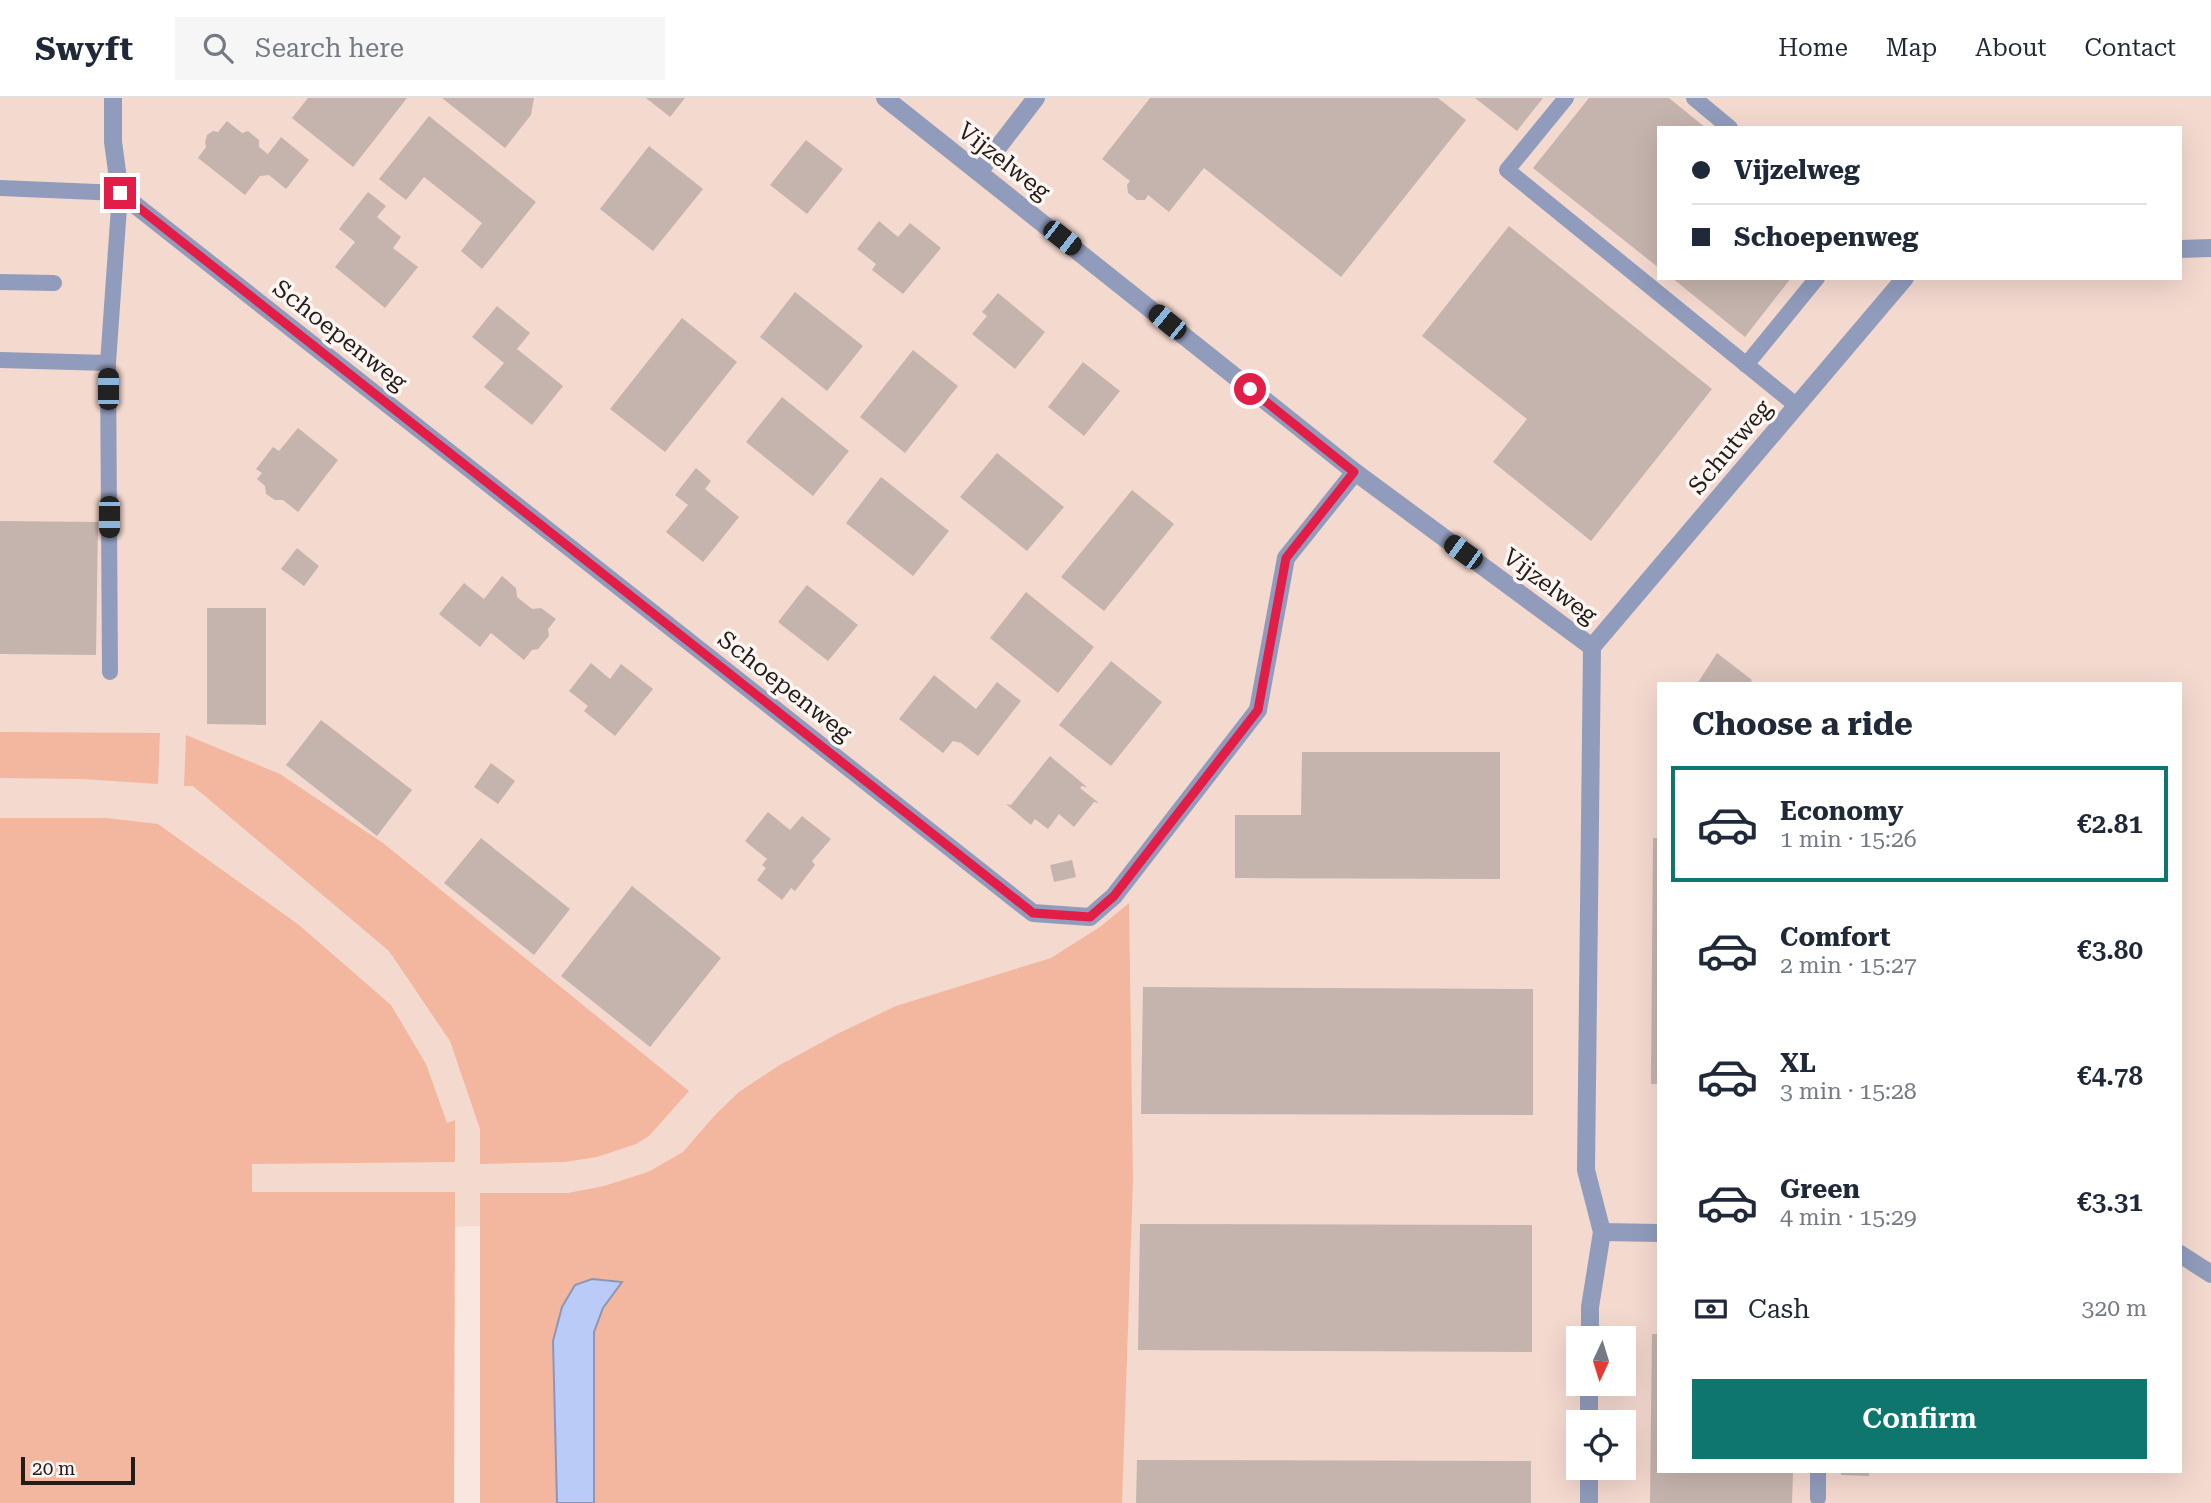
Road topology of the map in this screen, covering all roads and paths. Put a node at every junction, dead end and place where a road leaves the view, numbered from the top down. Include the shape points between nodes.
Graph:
1 (113, 98) edge
2 (885, 98) edge
3 (1036, 98) edge
4 (1566, 98) edge
5 (1694, 98) edge
6 (1728, 126) edge
7 (979, 172) junction
8 (0, 188) edge
9 (120, 193) junction
10 (2211, 248) edge
11 (2182, 249) edge
12 (1814, 280) edge
13 (1903, 280) edge
14 (0, 282) edge
15 (54, 283) dead end
16 (0, 360) edge
17 (108, 363) junction
18 (1746, 365) junction
19 (1797, 406) junction
20 (1354, 472) junction
21 (1592, 647) junction
22 (110, 672) dead end
23 (1602, 1232) junction
24 (1657, 1233) edge
25 (2182, 1255) edge
26 (2211, 1275) edge
27 (1590, 1326) edge
28 (1818, 1473) edge
29 (1589, 1480) edge
30 (1818, 1498) dead end
31 (1589, 1503) edge

1 - 9 street
2 - 7 street, Vijzelweg
3 - 7 street
4 - 18 lane via 1507,170
5 - 6 lane
7 - 20 street, Vijzelweg
8 - 9 lane
9 - 17 lane
9 - 20 street, Schoepenweg via 1033,913 1090,917 1114,896 1258,710 1286,558
10 - 11 street
12 - 18 lane
13 - 19 street, Schutweg
14 - 15 lane
16 - 17 lane
17 - 22 lane
18 - 19 lane
19 - 21 street, Schutweg
20 - 21 street, Vijzelweg
21 - 23 street, Vijzelweg via 1586,1170
23 - 24 street
23 - 27 street, Vijzelweg
25 - 26 street
28 - 30 lane
29 - 31 street

